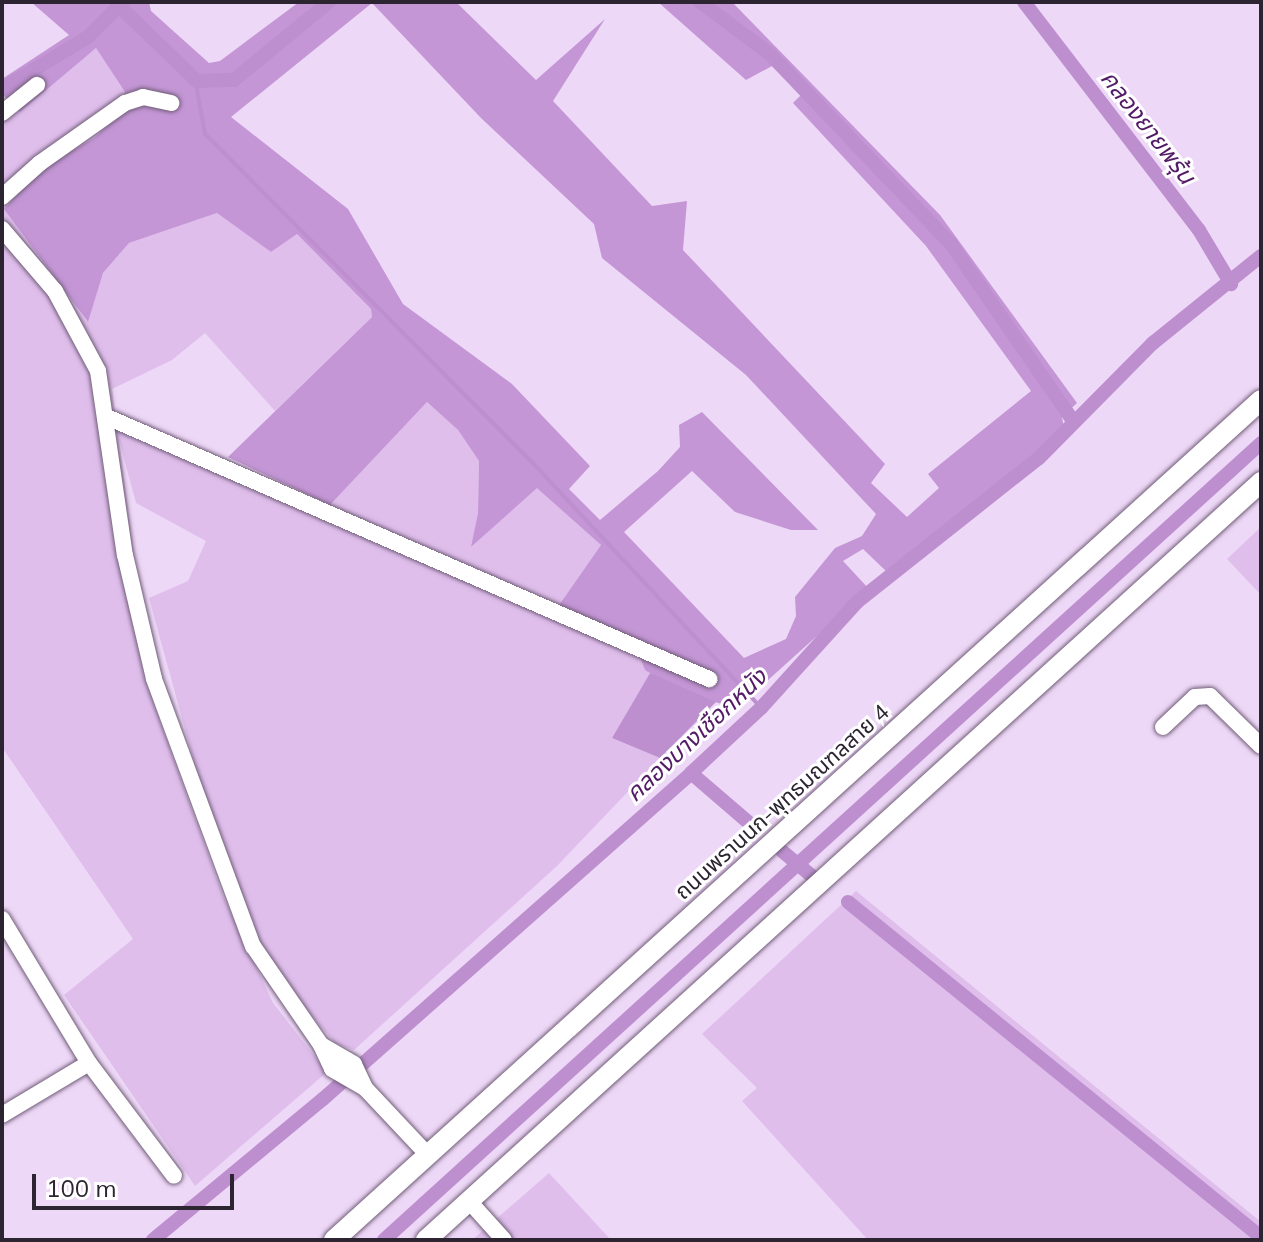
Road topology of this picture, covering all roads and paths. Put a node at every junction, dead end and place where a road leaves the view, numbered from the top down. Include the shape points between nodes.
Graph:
1 (37, 85) dead end
2 (171, 103) dead end
3 (2, 113) edge
4 (2, 197) edge
5 (2, 229) edge
6 (1261, 400) edge
7 (107, 417) junction
8 (1261, 482) edge
9 (709, 679) dead end
10 (1163, 727) dead end
11 (1261, 746) edge
12 (2, 919) edge
13 (89, 1063) junction
14 (2, 1115) edge
15 (428, 1155) junction
16 (174, 1176) dead end
17 (469, 1201) junction
18 (334, 1240) edge
19 (426, 1240) edge
20 (504, 1240) edge

1 - 3 street
2 - 4 street via 143,97 125,103
5 - 7 street via 54,289 87,343
6 - 15 main road, ถนนพรานนก-พุทธมณฑลสาย 4
7 - 9 street
7 - 15 street via 125,555 158,692 253,946 326,1051 354,1064 361,1084
8 - 17 main road
10 - 11 street via 1195,697 1210,696
12 - 13 street
13 - 14 street
13 - 16 street
15 - 18 main road, ถนนพรานนก-พุทธมณฑลสาย 4
17 - 19 main road
17 - 20 street

